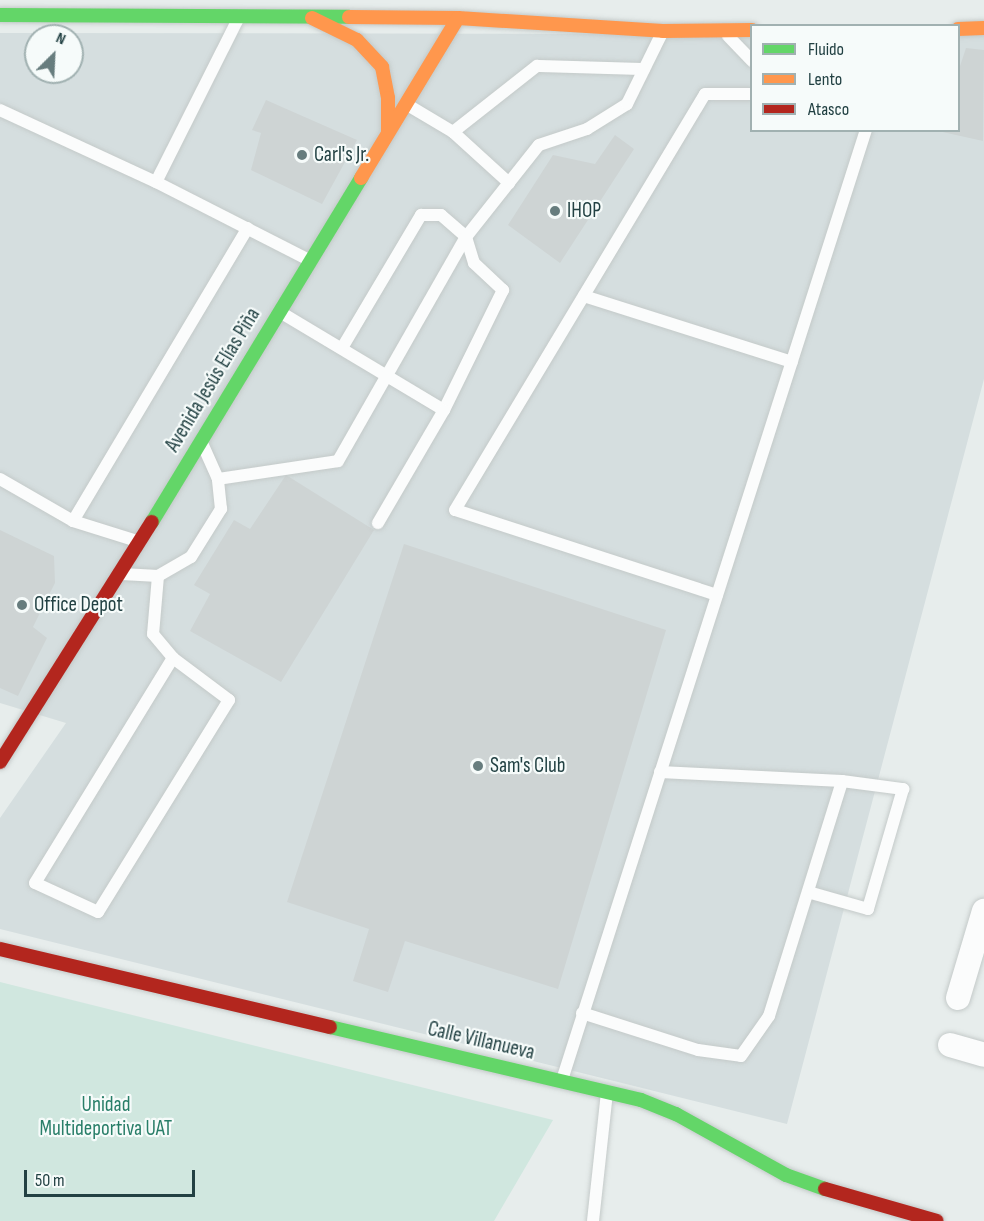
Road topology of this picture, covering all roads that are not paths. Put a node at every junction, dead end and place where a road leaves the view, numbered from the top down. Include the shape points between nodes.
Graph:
1 (461, 9) edge
2 (0, 15) edge
3 (238, 18) junction
4 (312, 18) junction
5 (984, 28) edge
6 (960, 29) edge
7 (723, 30) junction
8 (750, 30) edge
9 (663, 31) junction
10 (750, 60) edge
11 (644, 69) junction
12 (750, 94) edge
13 (405, 103) junction
14 (0, 110) edge
15 (388, 132) junction
16 (453, 132) junction
17 (865, 132) edge
18 (156, 182) junction
19 (509, 183) junction
20 (248, 228) junction
21 (466, 237) junction
22 (310, 260) junction
23 (584, 296) junction
24 (279, 311) junction
25 (342, 348) junction
26 (792, 362) junction
27 (387, 375) junction
28 (444, 410) junction
29 (201, 438) junction
30 (218, 478) junction
31 (0, 479) edge
32 (73, 521) junction
33 (378, 523) dead end
34 (139, 542) junction
35 (120, 574) junction
36 (158, 576) junction
37 (717, 595) junction
38 (173, 658) junction
39 (8, 734) edge
40 (0, 762) edge
41 (660, 772) junction
42 (842, 781) junction
43 (808, 892) junction
44 (984, 911) edge
45 (0, 949) edge
46 (958, 998) dead end
47 (582, 1013) junction
48 (950, 1045) dead end
49 (984, 1055) edge
50 (562, 1080) junction
51 (607, 1092) junction
52 (593, 1221) edge
53 (937, 1221) edge

1 - 4 street
1 - 9 street
1 - 13 street, Avenida Jesús Elías Piña
2 - 3 street
3 - 4 street
3 - 18 lane
4 - 15 street via 357,40 382,67 388,98
5 - 6 street
7 - 8 street
7 - 9 street
7 - 10 lane
9 - 11 lane
11 - 16 lane via 537,66
11 - 19 lane via 627,104 587,129 539,145
12 - 23 lane via 705,94
13 - 15 street, Avenida Jesús Elías Piña
13 - 16 lane
14 - 18 lane
15 - 22 street, Avenida Jesús Elías Piña
16 - 19 lane
17 - 26 lane
18 - 20 lane
19 - 21 lane
20 - 22 lane
20 - 32 lane
21 - 25 lane via 441,215 421,214
21 - 27 lane
21 - 28 lane via 474,262 503,290
22 - 24 street, Avenida Jesús Elías Piña
23 - 26 lane
23 - 37 lane via 455,510
24 - 25 lane
24 - 29 street, Avenida Jesús Elías Piña
25 - 27 lane
26 - 37 lane
27 - 28 lane
27 - 30 lane via 338,461
28 - 33 lane
29 - 30 lane
29 - 34 street, Avenida Jesús Elías Piña
30 - 36 lane via 221,509 191,557
31 - 32 lane
32 - 34 lane
34 - 35 street, Avenida Jesús Elías Piña
35 - 36 lane
35 - 39 street, Avenida Jesús Elías Piña
36 - 38 lane via 153,634
37 - 41 lane
38 - 38 lane via 35,883 98,912 229,700
39 - 40 street, Avenida Jesús Elías Piña
41 - 42 lane
41 - 47 lane
42 - 43 lane
42 - 43 lane via 902,787 905,791 868,909
43 - 47 lane via 769,1016 741,1056 698,1050
44 - 46 street
45 - 50 street, Calle Villanueva
47 - 50 lane
48 - 49 street
50 - 51 street, Calle Villanueva
51 - 52 lane
51 - 53 street, Calle Villanueva via 676,1114 786,1174 840,1195

